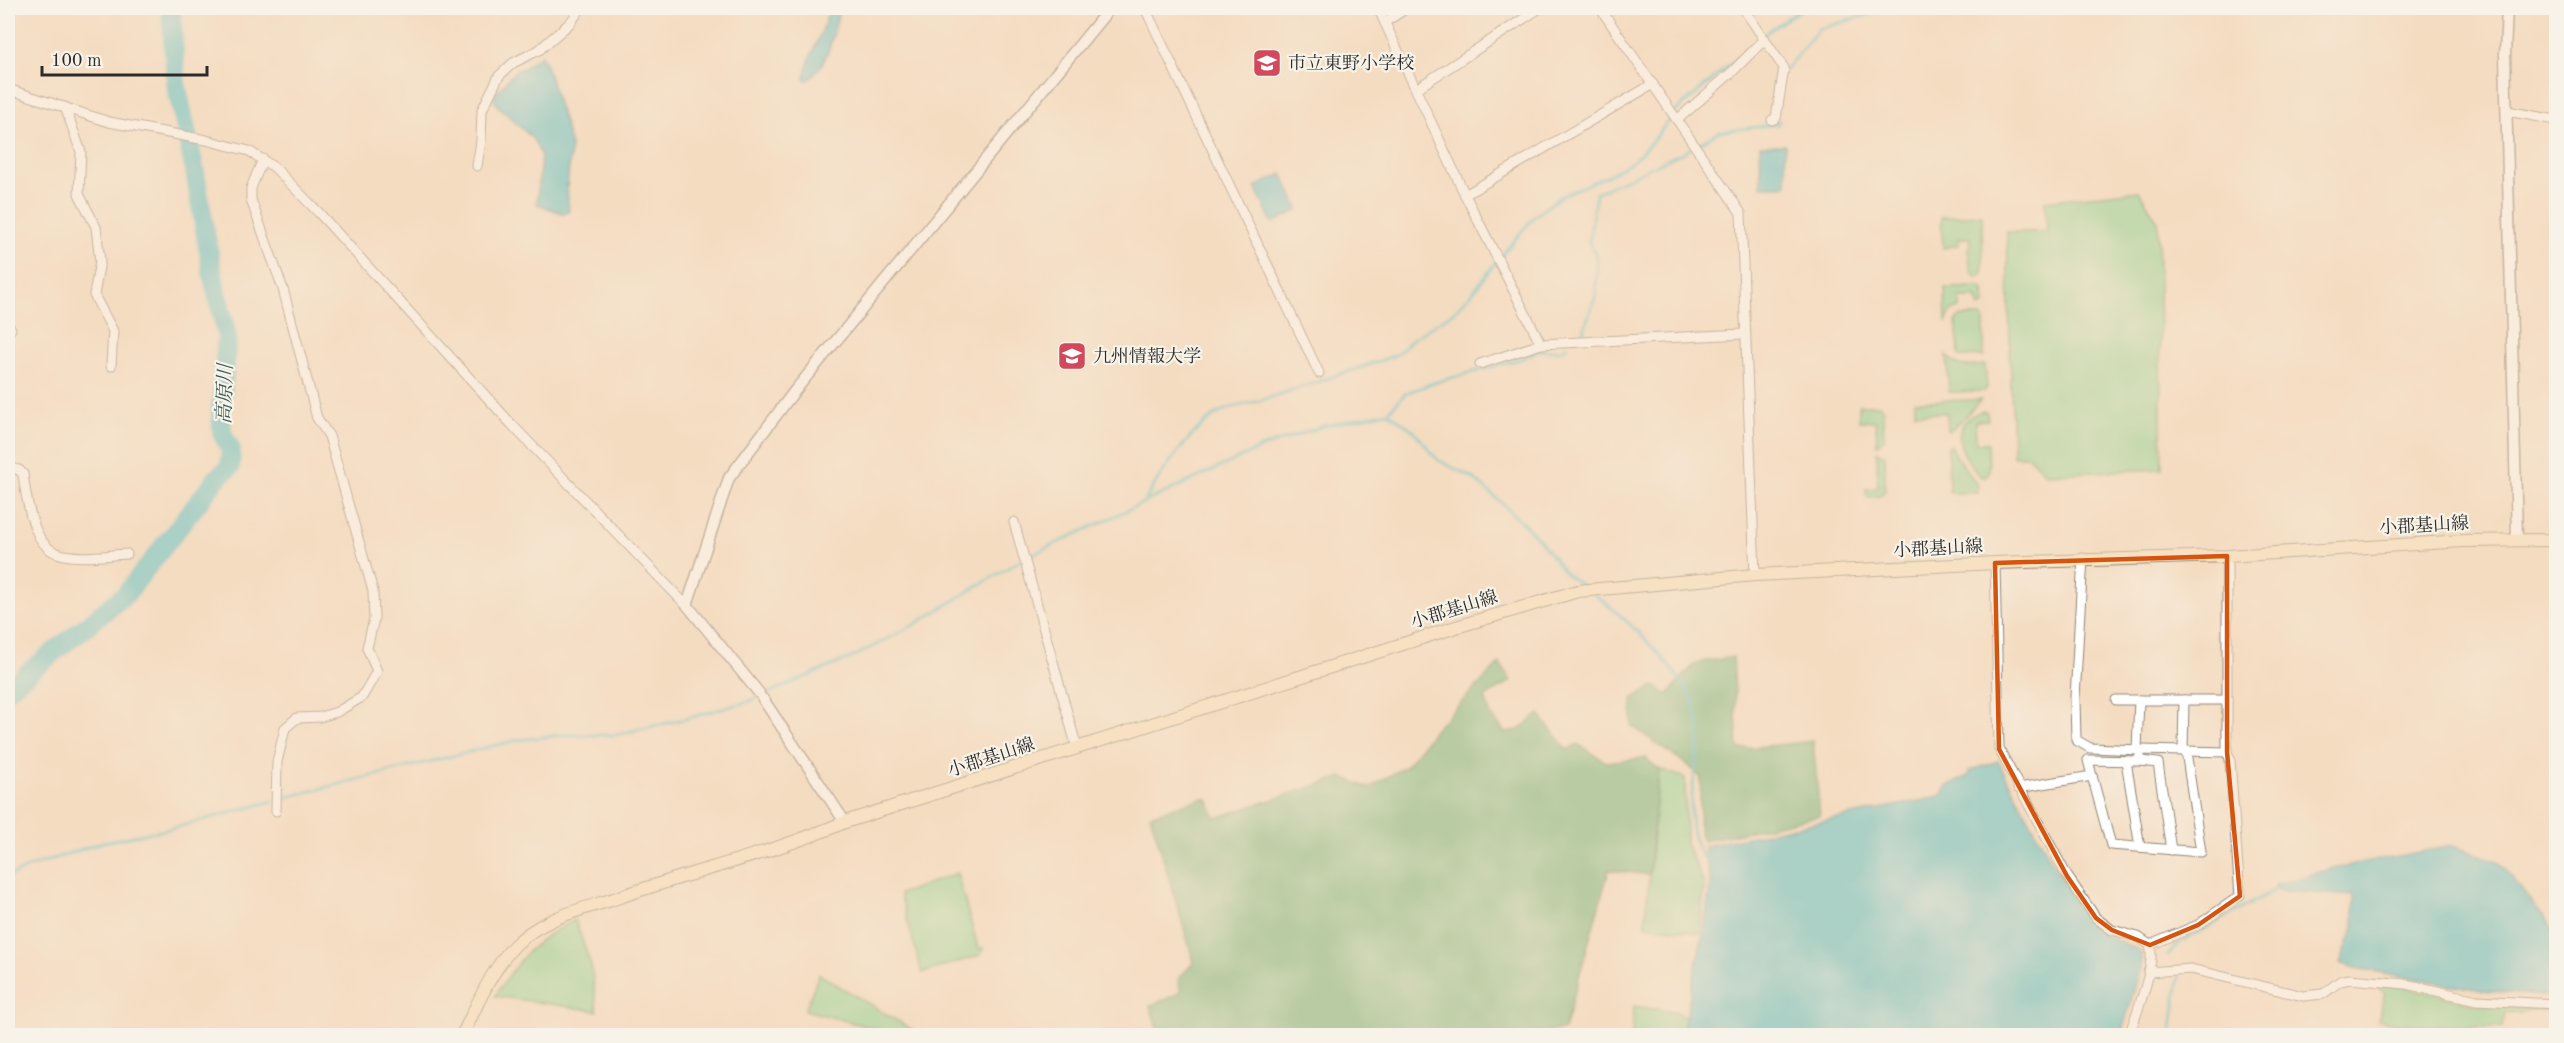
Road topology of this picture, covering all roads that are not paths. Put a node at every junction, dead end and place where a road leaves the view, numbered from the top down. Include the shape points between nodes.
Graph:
1 (581, 8) edge
2 (1110, 8) edge
3 (1145, 8) edge
4 (1378, 8) edge
5 (1407, 8) edge
6 (1540, 8) edge
7 (1600, 8) edge
8 (1743, 8) edge
9 (2507, 8) edge
10 (1385, 22) junction
11 (1765, 39) junction
12 (1653, 84) junction
13 (8, 89) edge
14 (1416, 89) junction
15 (65, 108) junction
16 (2507, 111) junction
17 (1677, 120) junction
18 (1772, 120) dead end
19 (2556, 120) edge
20 (263, 159) junction
21 (477, 166) dead end
22 (1465, 195) junction
23 (1744, 334) junction
24 (1541, 344) junction
25 (1480, 364) dead end
26 (111, 366) dead end
27 (1320, 373) dead end
28 (8, 467) edge
29 (1014, 522) dead end
30 (2517, 539) junction
31 (2556, 540) edge
32 (127, 554) dead end
33 (2227, 555) junction
34 (2083, 558) junction
35 (1995, 562) junction
36 (1755, 575) junction
37 (704, 624) junction
38 (2116, 700) dead end
39 (2139, 700) junction
40 (2184, 700) junction
41 (2227, 700) junction
42 (1077, 748) junction
43 (2139, 750) junction
44 (2185, 751) junction
45 (2227, 752) junction
46 (2126, 761) junction
47 (2140, 761) junction
48 (2092, 776) junction
49 (2018, 788) junction
50 (276, 811) dead end
51 (844, 822) junction
52 (2140, 847) junction
53 (2171, 850) junction
54 (2150, 945) junction
55 (2148, 972) junction
56 (2556, 1004) edge
57 (462, 1035) edge
58 (2129, 1035) edge

1 - 21 street via 539,50 513,63 500,76 482,110
2 - 37 street via 794,393 729,478 687,605
3 - 27 street
4 - 10 street
5 - 10 street
6 - 14 street
7 - 12 street
8 - 11 street
9 - 16 street
10 - 14 street
11 - 17 street
11 - 18 street via 1784,68 1776,118
12 - 17 street
12 - 22 street
13 - 15 street
14 - 22 street
15 - 20 street via 109,122 249,151
15 - 26 street via 81,152 79,194 96,227 100,261 94,295 113,331
16 - 19 street
16 - 30 street
17 - 23 street via 1741,213
20 - 37 street via 319,213 516,428
20 - 50 street via 251,188 251,200 273,258 317,418 329,436 367,570 375,608 367,648 377,671 362,697 337,712 297,718 285,728 277,762
22 - 24 street
23 - 24 street
23 - 36 street
24 - 25 street
28 - 32 street via 23,474 38,534 55,553
29 - 42 street
30 - 31 main road, 小郡基山線
30 - 33 main road, 小郡基山線
33 - 34 main road, 小郡基山線
33 - 41 street
34 - 35 main road, 小郡基山線
34 - 43 street via 2076,740 2090,748
35 - 36 main road, 小郡基山線
35 - 49 street via 1999,749
36 - 42 main road, 小郡基山線 via 1579,591
37 - 51 street via 761,696
38 - 39 street
39 - 40 street
39 - 43 street
40 - 41 street
40 - 44 street
41 - 45 street
42 - 51 main road, 小郡基山線
43 - 44 street
43 - 47 street
44 - 45 street
44 - 53 street via 2201,852
45 - 54 street via 2240,896 2198,925
46 - 47 street
46 - 48 street via 2088,760
46 - 52 street
47 - 53 street via 2158,762
48 - 49 street
48 - 52 street via 2111,845
49 - 54 street via 2067,876 2096,918 2112,930 2138,937
51 - 57 main road, 小郡基山線 via 540,926 502,960
52 - 53 street
54 - 55 street
55 - 56 street via 2191,969 2303,996 2323,994 2340,981 2350,979 2406,984 2477,1000
55 - 58 street

